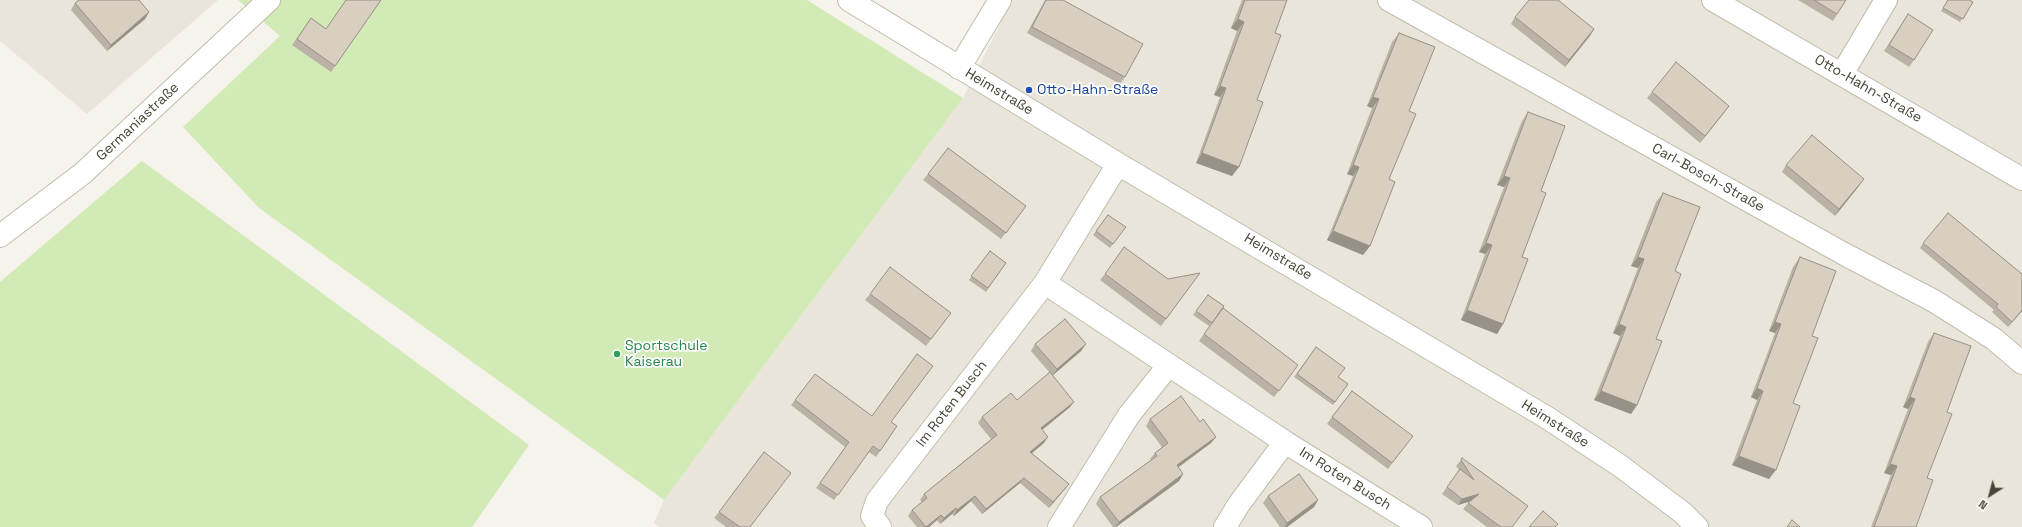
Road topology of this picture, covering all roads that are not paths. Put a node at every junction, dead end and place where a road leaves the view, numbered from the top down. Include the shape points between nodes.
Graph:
1 (269, 0) edge
2 (849, 0) edge
3 (1000, 0) edge
4 (1389, 0) edge
5 (1713, 0) edge
6 (1886, 0) edge
7 (959, 68) junction
8 (1842, 74) junction
9 (1118, 164) junction
10 (2022, 179) edge
11 (0, 236) edge
12 (1045, 283) junction
13 (2022, 363) edge
14 (1168, 366) junction
15 (1285, 442) junction
16 (1407, 523) edge
17 (880, 527) edge
18 (1059, 527) edge
19 (1225, 527) edge
20 (1697, 527) edge

1 - 11 street, Germaniastraße via 82,174
2 - 7 street, Heimstraße
3 - 7 street
4 - 13 street, Carl-Bosch-Straße via 1846,255 1934,301 1994,339
5 - 8 street, Otto-Hahn-Straße
6 - 8 street
7 - 9 street, Heimstraße
8 - 10 street, Otto-Hahn-Straße
9 - 12 street, Im Roten Busch
9 - 20 street, Heimstraße via 1546,417 1619,465 1683,513
12 - 14 street, Im Roten Busch
12 - 17 street, Im Roten Busch via 877,500 872,516
14 - 15 street, Im Roten Busch
14 - 18 street via 1129,415
15 - 16 street, Im Roten Busch
15 - 19 street, Im Roten Busch

